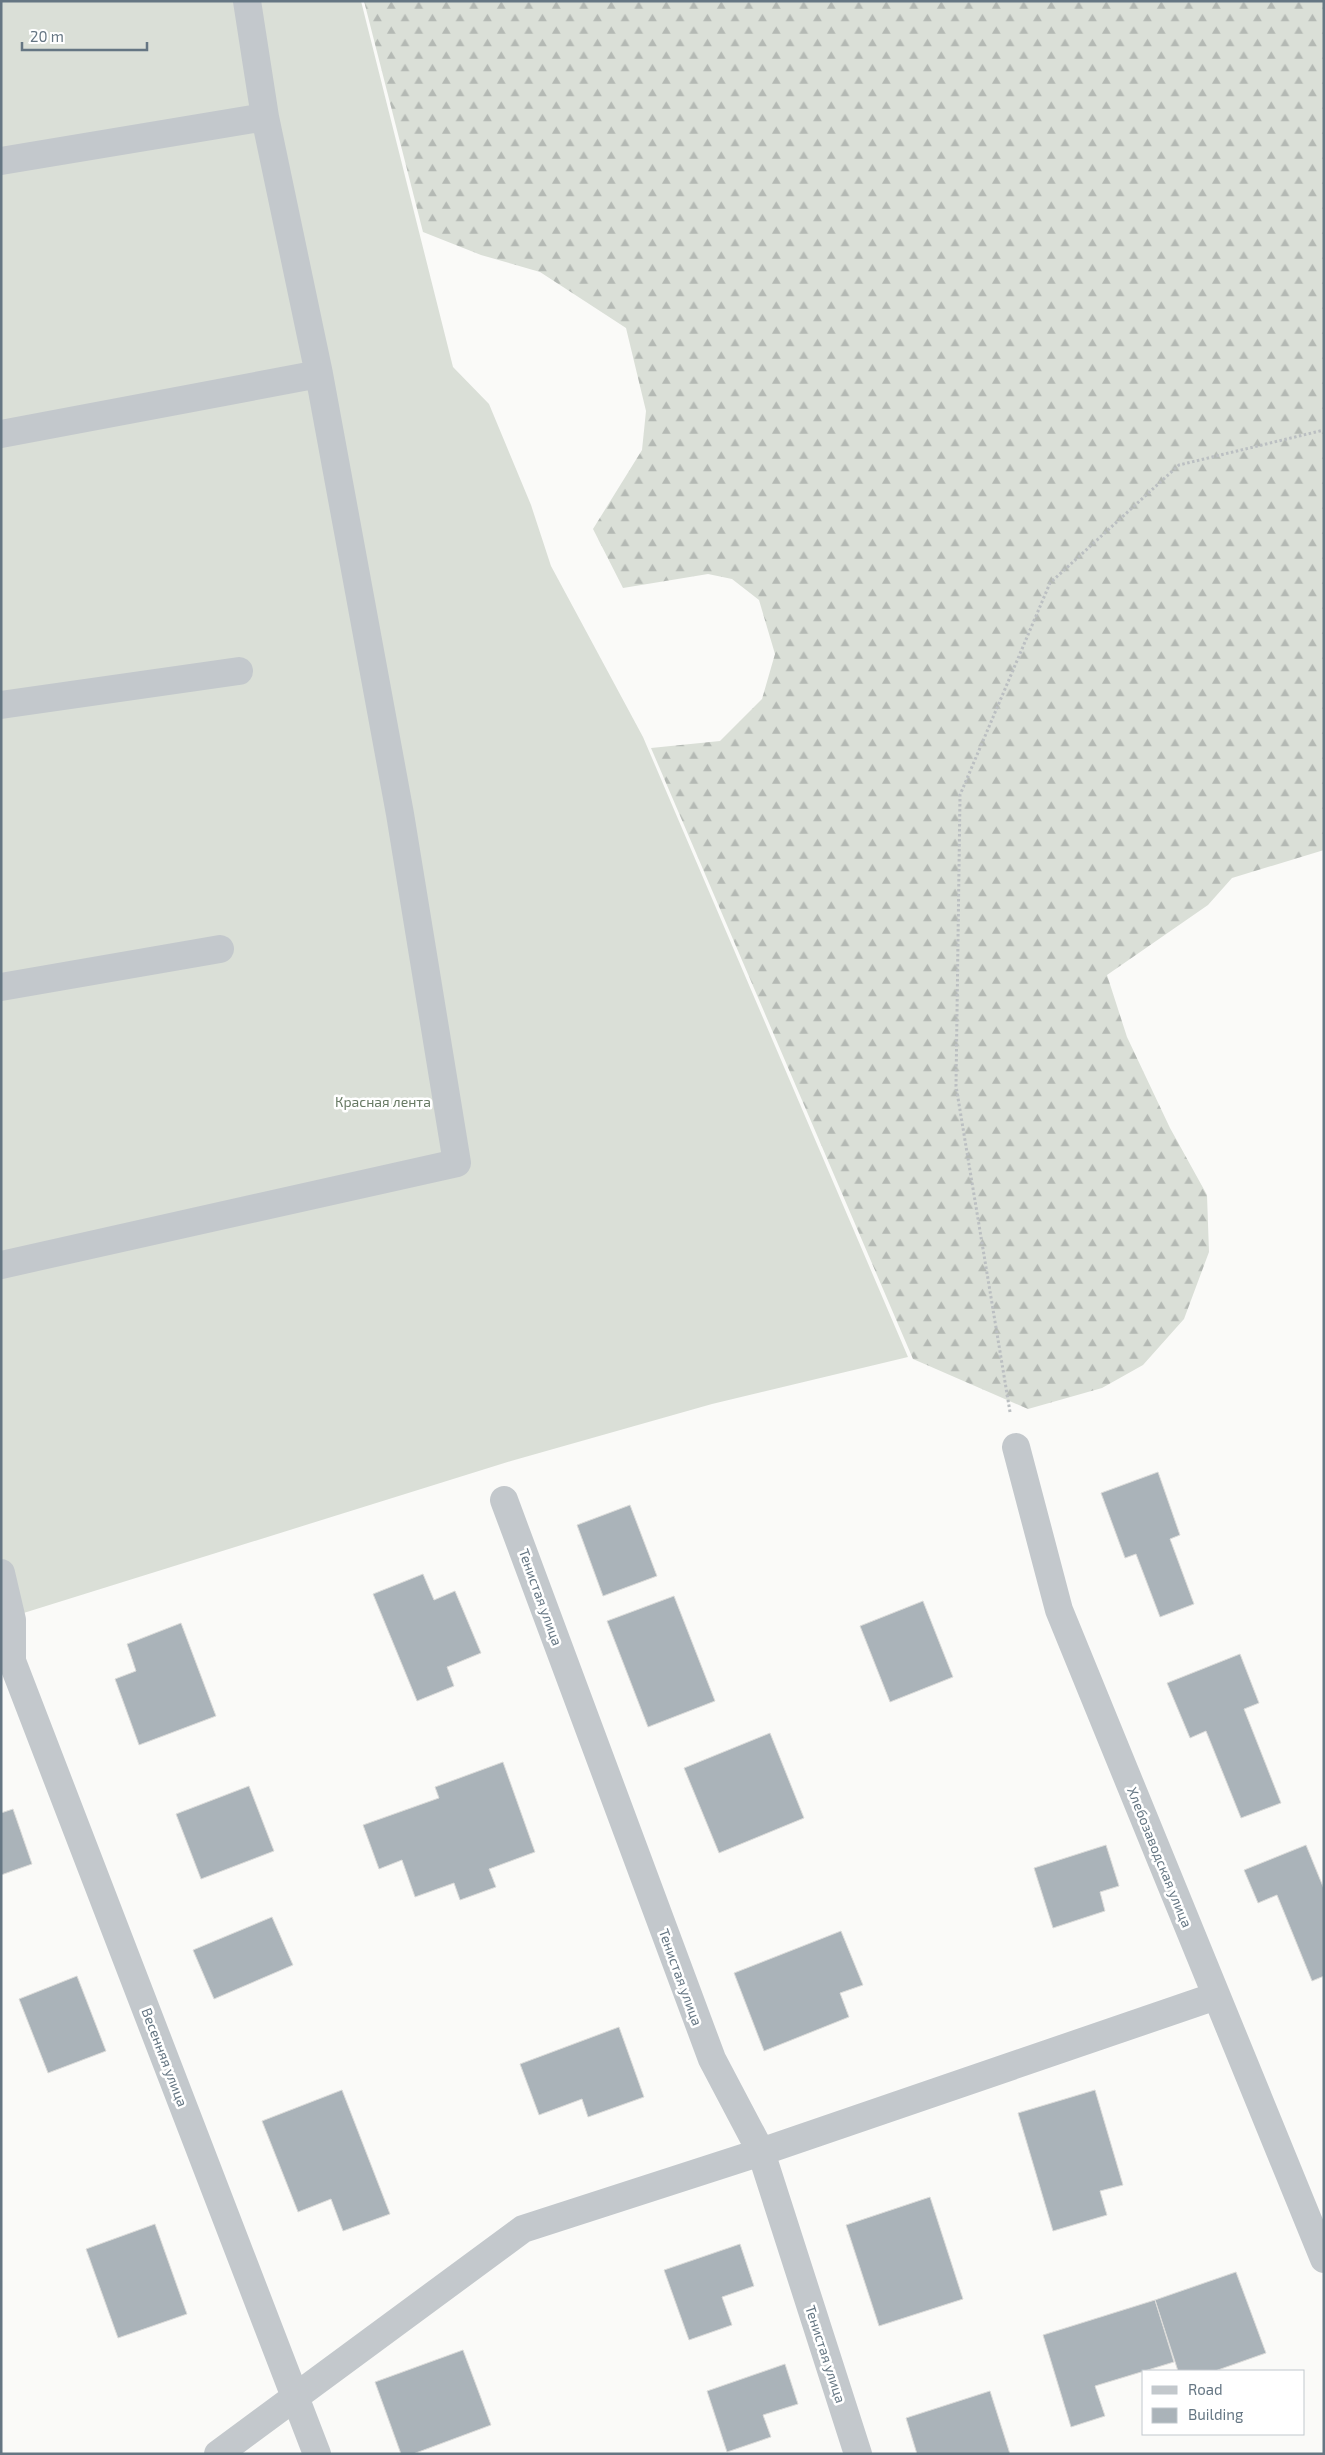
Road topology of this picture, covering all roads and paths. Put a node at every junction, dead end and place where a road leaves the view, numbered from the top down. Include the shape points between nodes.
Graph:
1 (247, 1) edge
2 (265, 117) junction
3 (1, 161) edge
4 (318, 374) junction
5 (1324, 430) edge
6 (1, 434) edge
7 (239, 671) dead end
8 (1, 705) edge
9 (220, 949) dead end
10 (1, 987) edge
11 (1, 1264) edge
12 (1016, 1447) joint
13 (504, 1500) dead end
14 (1, 1572) edge
15 (7, 1662) edge
16 (1216, 1996) junction
17 (761, 2152) junction
18 (1324, 2259) edge
19 (296, 2394) junction
20 (218, 2454) edge
21 (317, 2454) edge
22 (858, 2454) edge

1 - 2 street
2 - 3 street
2 - 4 street
4 - 6 street
4 - 11 street via 400,814 457,1163
5 - 12 path via 1179,465 1050,583 960,796 956,1086
7 - 8 street
9 - 10 street
12 - 16 street, Хлебозаводская улица via 1059,1610
13 - 17 street, Тенистая улица via 712,2059
14 - 15 street via 12,1620
15 - 19 street, Весенняя улица
16 - 17 street
16 - 18 street, Хлебозаводская улица
17 - 19 street via 523,2229
17 - 22 street, Тенистая улица
19 - 20 street
19 - 21 street, Весенняя улица

